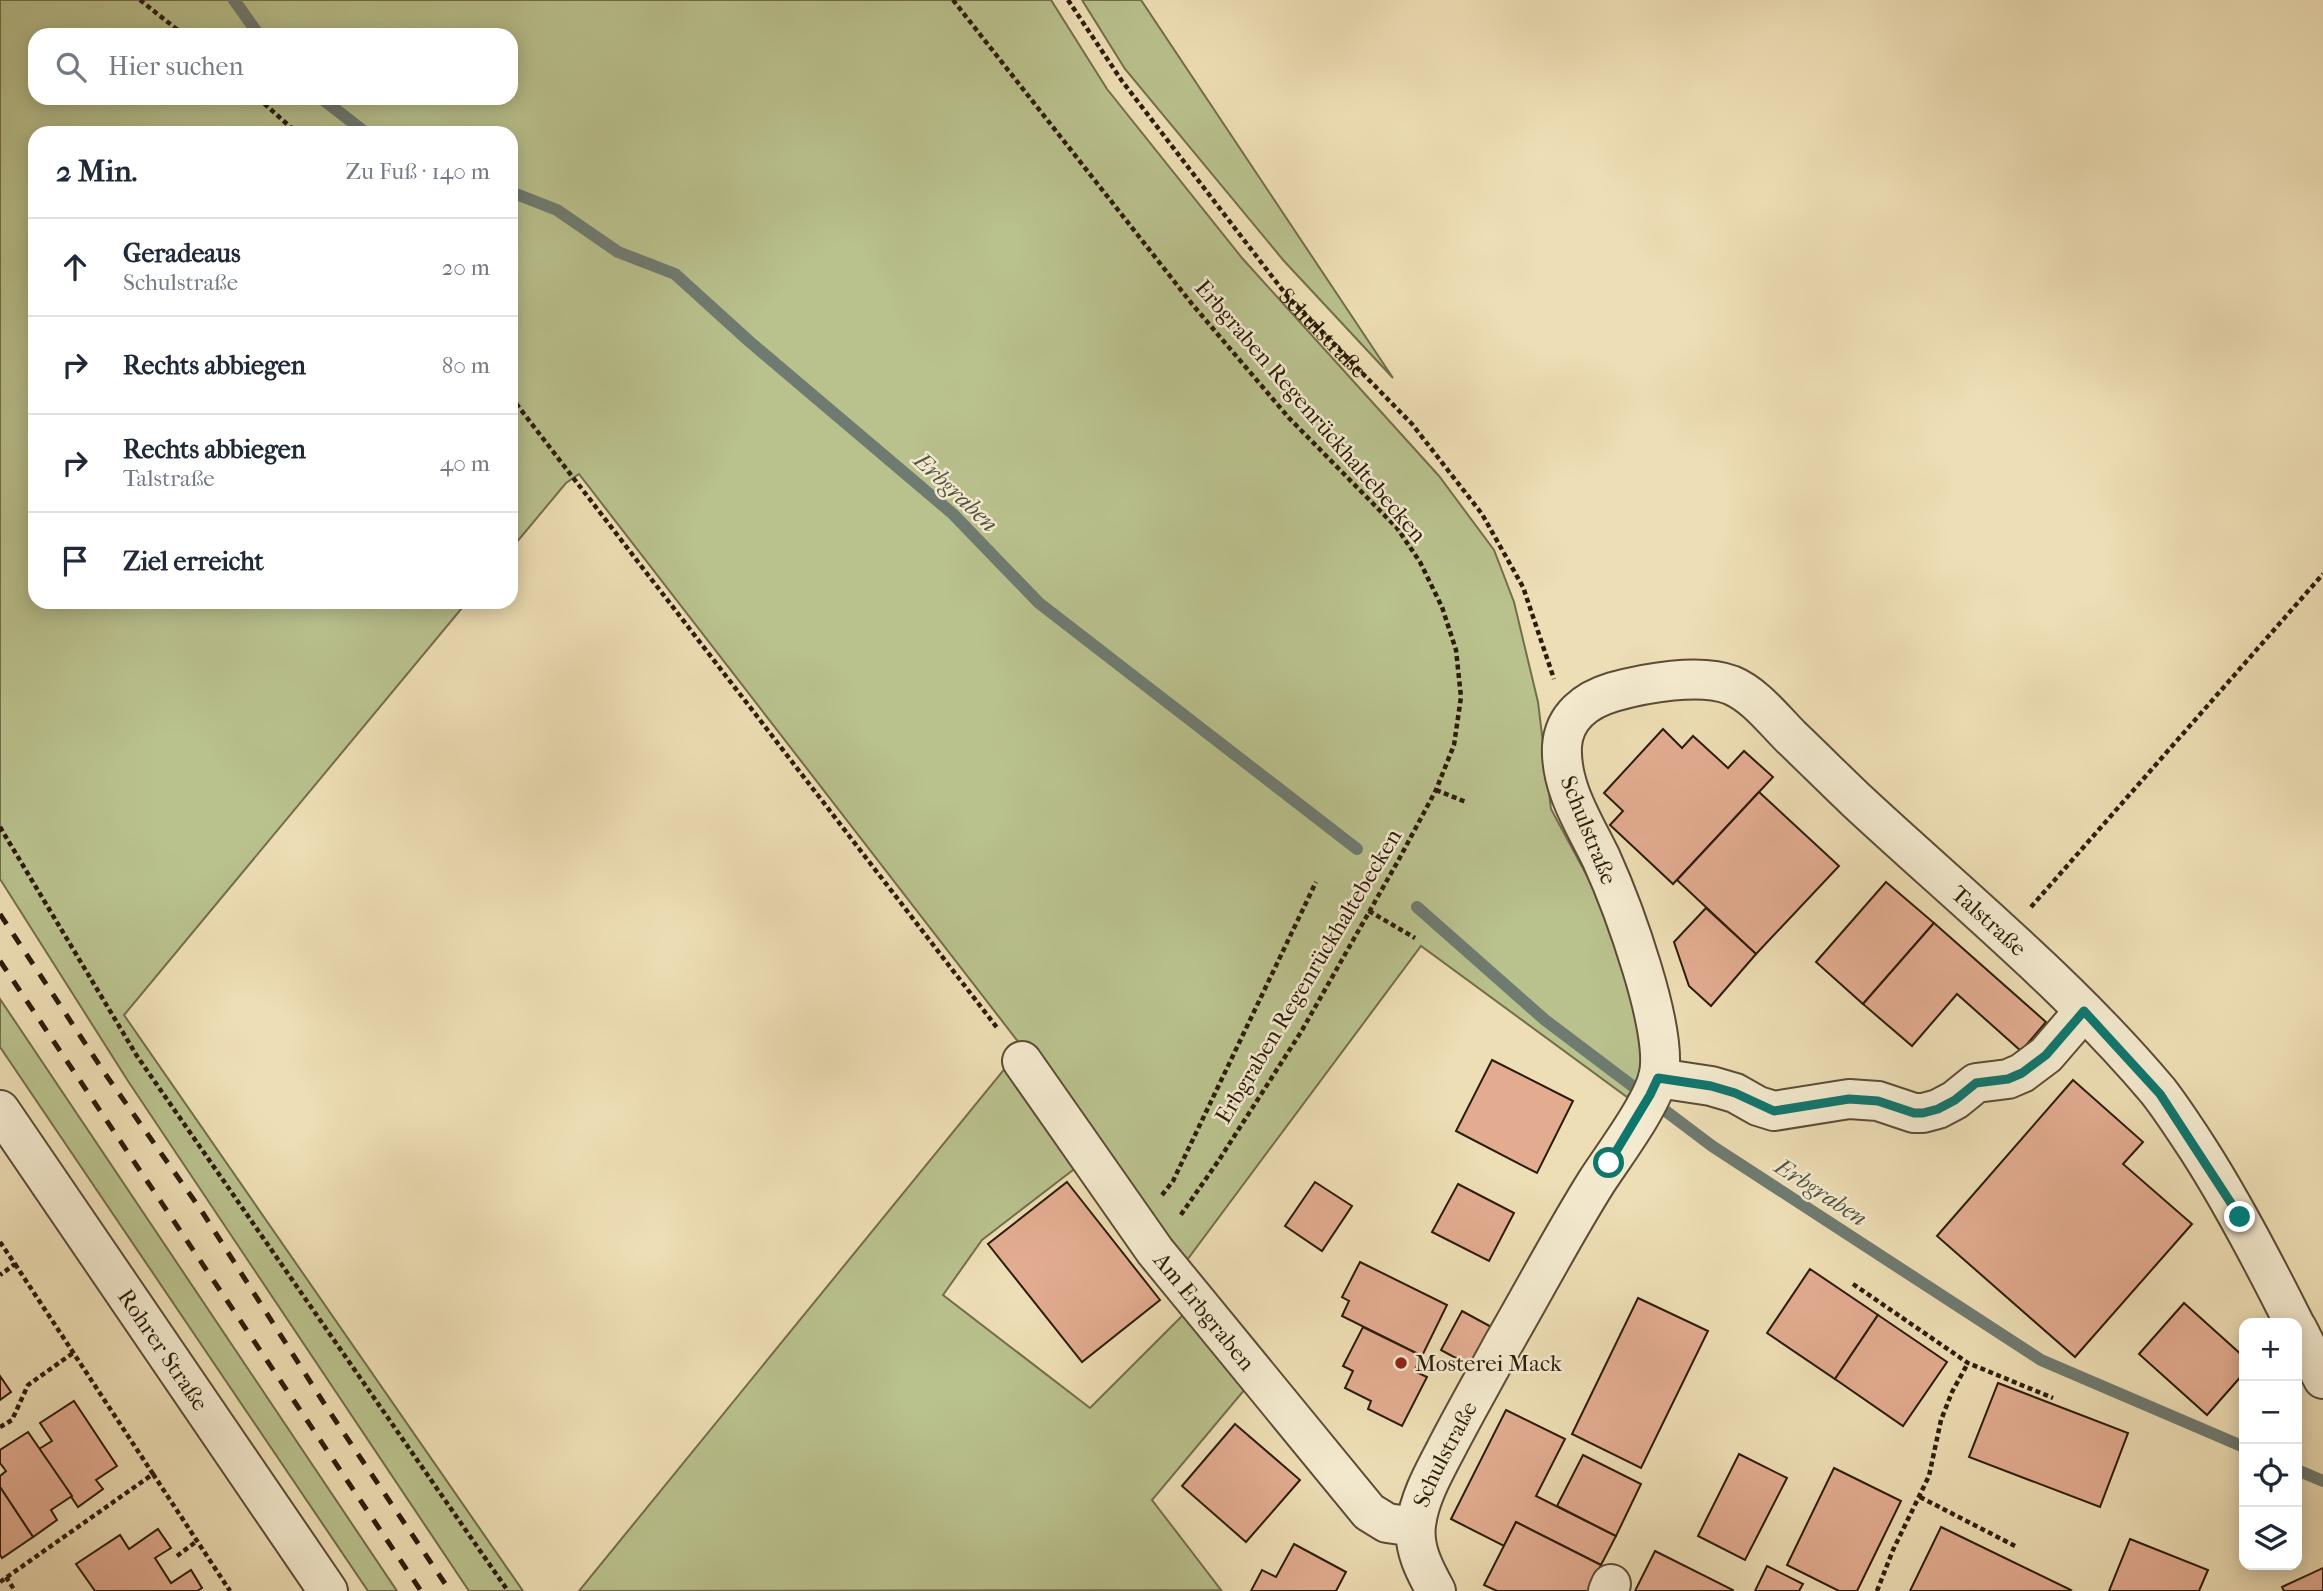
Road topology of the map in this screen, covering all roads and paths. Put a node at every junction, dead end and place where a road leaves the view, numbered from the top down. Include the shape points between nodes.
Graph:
1 (140, 0) edge
2 (953, 0) edge
3 (1068, 0) edge
4 (175, 28) edge
5 (266, 105) edge
6 (288, 126) edge
7 (518, 406) edge
8 (2323, 574) edge
9 (1576, 712) junction
10 (1436, 790) junction
11 (1466, 802) dead end
12 (0, 827) edge
13 (1316, 881) dead end
14 (1369, 911) junction
15 (1415, 937) dead end
16 (2005, 937) junction
17 (2084, 1011) junction
18 (1022, 1060) joint
19 (1658, 1078) junction
20 (0, 1110) edge
21 (1147, 1239) junction
22 (0, 1242) edge
23 (15, 1264) junction
24 (0, 1275) edge
25 (1853, 1284) dead end
26 (2292, 1318) edge
27 (2302, 1338) edge
28 (73, 1353) junction
29 (1968, 1363) junction
30 (2323, 1379) edge
31 (2053, 1398) dead end
32 (0, 1427) edge
33 (153, 1474) junction
34 (1920, 1497) junction
35 (1416, 1527) junction
36 (197, 1541) junction
37 (2015, 1546) dead end
38 (177, 1556) dead end
39 (6, 1577) junction
40 (0, 1582) edge
41 (15, 1591) edge
42 (230, 1591) edge
43 (328, 1591) edge
44 (508, 1591) edge
45 (1436, 1591) edge
46 (1877, 1591) edge

1 - 4 path
2 - 10 path, Erbgraben Regenrückhaltebecken via 1192,304 1289,418 1397,528 1420,562 1456,650 1461,697 1454,745
3 - 9 path, Schulstraße via 1122,81 1287,296 1412,424 1482,514 1523,587 1555,680
5 - 6 path
7 - 18 path
8 - 16 path
9 - 16 street, Talstraße via 1613,692 1656,683 1712,680 1740,690
9 - 19 street, Schulstraße via 1562,745 1569,792 1640,959 1658,1038
10 - 11 path
10 - 14 path, Erbgraben Regenrückhaltebecken
12 - 44 path via 137,1056
13 - 21 path
14 - 15 path
14 - 21 path, Erbgraben Regenrückhaltebecken via 1301,1032 1219,1160
16 - 17 street, Talstraße
17 - 19 street via 2046,1055 2022,1073 1976,1083 1955,1100 1923,1113 1849,1099 1774,1111 1711,1086
17 - 26 street, Talstraße via 2160,1094 2187,1132 2240,1217
18 - 21 street, Am Erbgraben
19 - 35 street, Schulstraße via 1470,1403 1431,1479
20 - 43 street, Rohrer Straße
21 - 35 street, Am Erbgraben via 1369,1512 1387,1522
22 - 23 path
23 - 24 path
23 - 28 path
25 - 29 path
27 - 30 street, Talstraße
28 - 32 path via 28,1385 12,1420
28 - 33 path
29 - 31 path
29 - 34 path via 1941,1420
33 - 36 path
33 - 39 path
34 - 37 path
34 - 46 path
35 - 45 street, Schulstraße via 1417,1549
36 - 38 path
36 - 42 path
39 - 40 path
39 - 41 path

